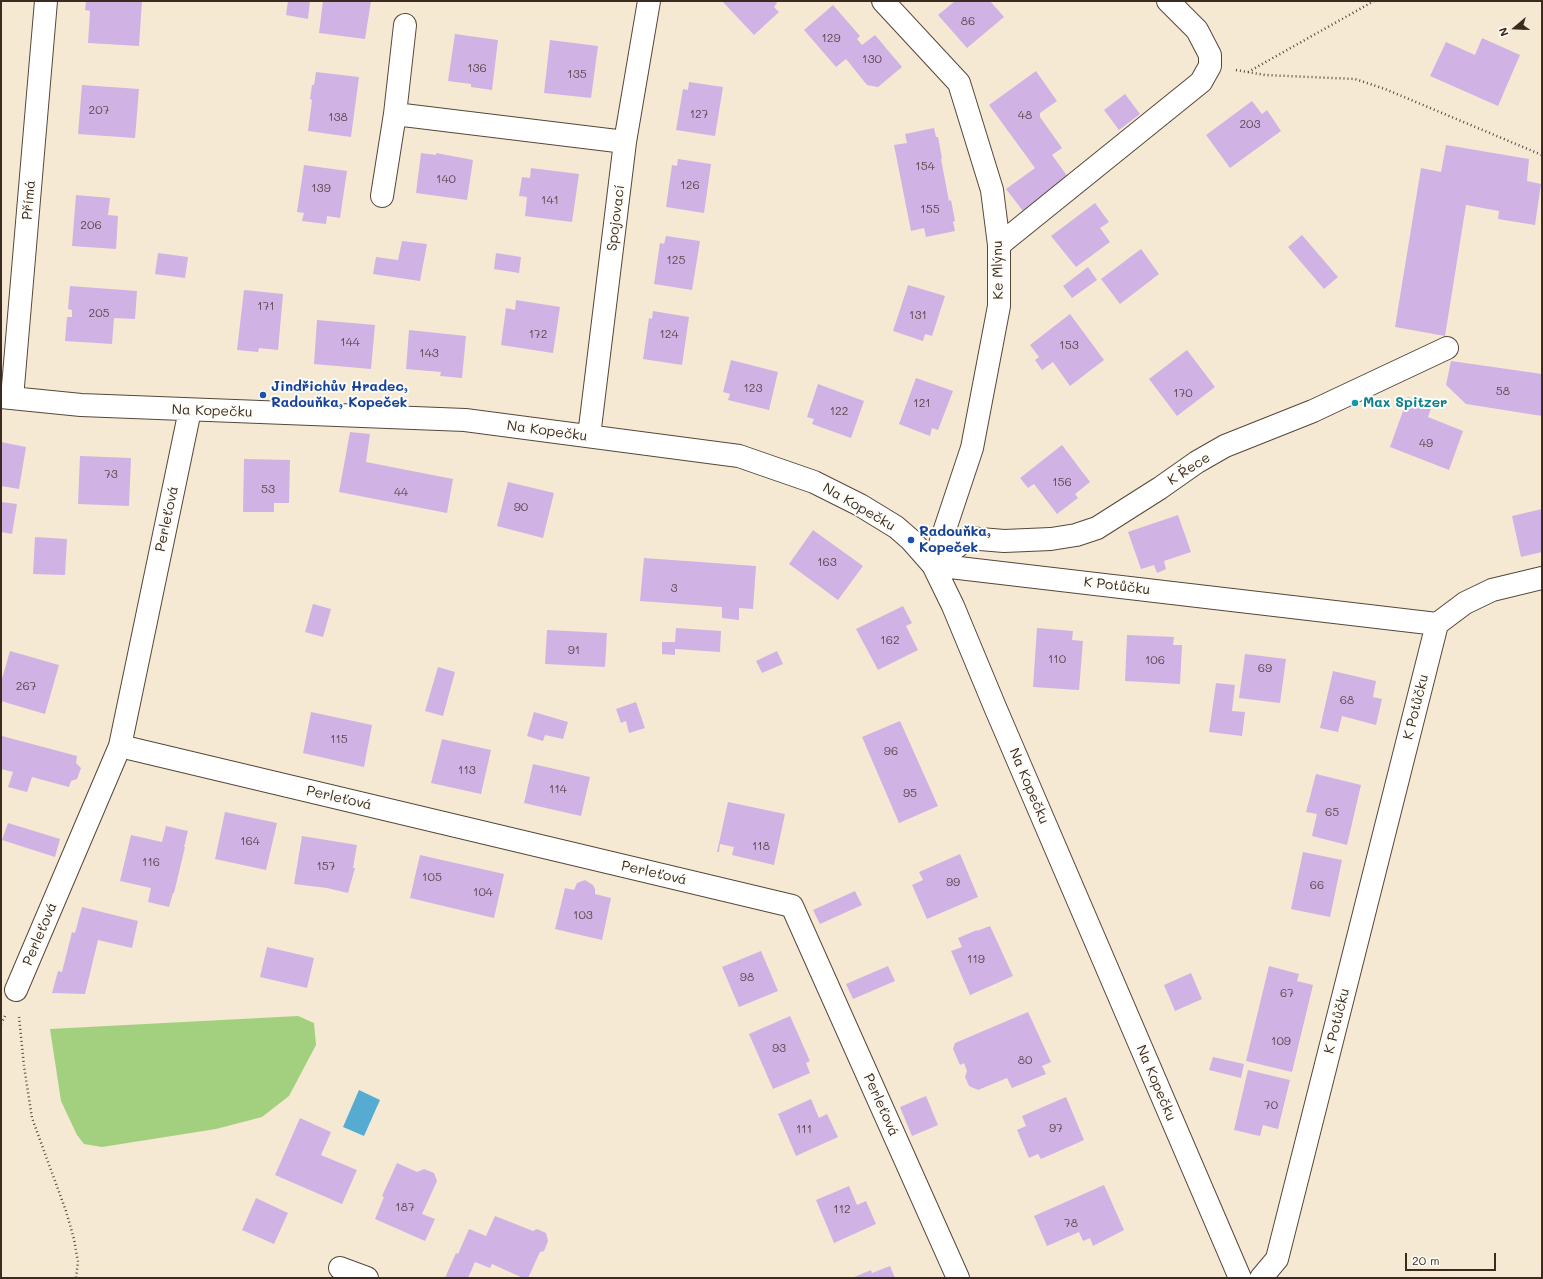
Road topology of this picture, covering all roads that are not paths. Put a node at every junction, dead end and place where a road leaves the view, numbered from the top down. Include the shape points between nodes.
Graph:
1 (46, 1) edge
2 (649, 1) edge
3 (883, 1) edge
4 (1168, 1) edge
5 (406, 25) dead end
6 (395, 114) junction
7 (625, 142) junction
8 (382, 196) dead end
9 (999, 245) junction
10 (1446, 348) dead end
11 (6, 397) edge
12 (190, 410) junction
13 (589, 436) junction
14 (933, 565) junction
15 (1542, 578) edge
16 (1437, 624) junction
17 (120, 746) junction
18 (16, 990) road end
19 (340, 1268) dead end
20 (367, 1278) edge
21 (958, 1278) edge
22 (1240, 1278) edge
23 (1262, 1278) edge

1 - 11 street, Přímá
2 - 7 street, Spojovací
3 - 9 street, Ke Mlýnu via 959,84 992,190
4 - 9 street via 1197,30 1210,55 1210,66 1201,82
5 - 6 street
6 - 7 street
6 - 8 street
7 - 13 street, Spojovací
9 - 14 street, Ke Mlýnu via 999,306 972,448
10 - 14 street, K Řece via 1313,411 1225,446 1097,528 1051,539 1004,541 968,538
11 - 12 street, Na Kopečku via 81,405
12 - 13 street, Na Kopečku via 465,420
12 - 17 street, Perleťová
13 - 14 street, Na Kopečku via 739,456 814,482 896,527
14 - 16 street, K Potůčku
14 - 22 street, Na Kopečku via 953,606
15 - 16 street via 1492,590 1465,603
16 - 23 street, K Potůčku via 1277,1259
17 - 18 street, Perleťová
17 - 21 street, Perleťová via 792,906
19 - 20 street

